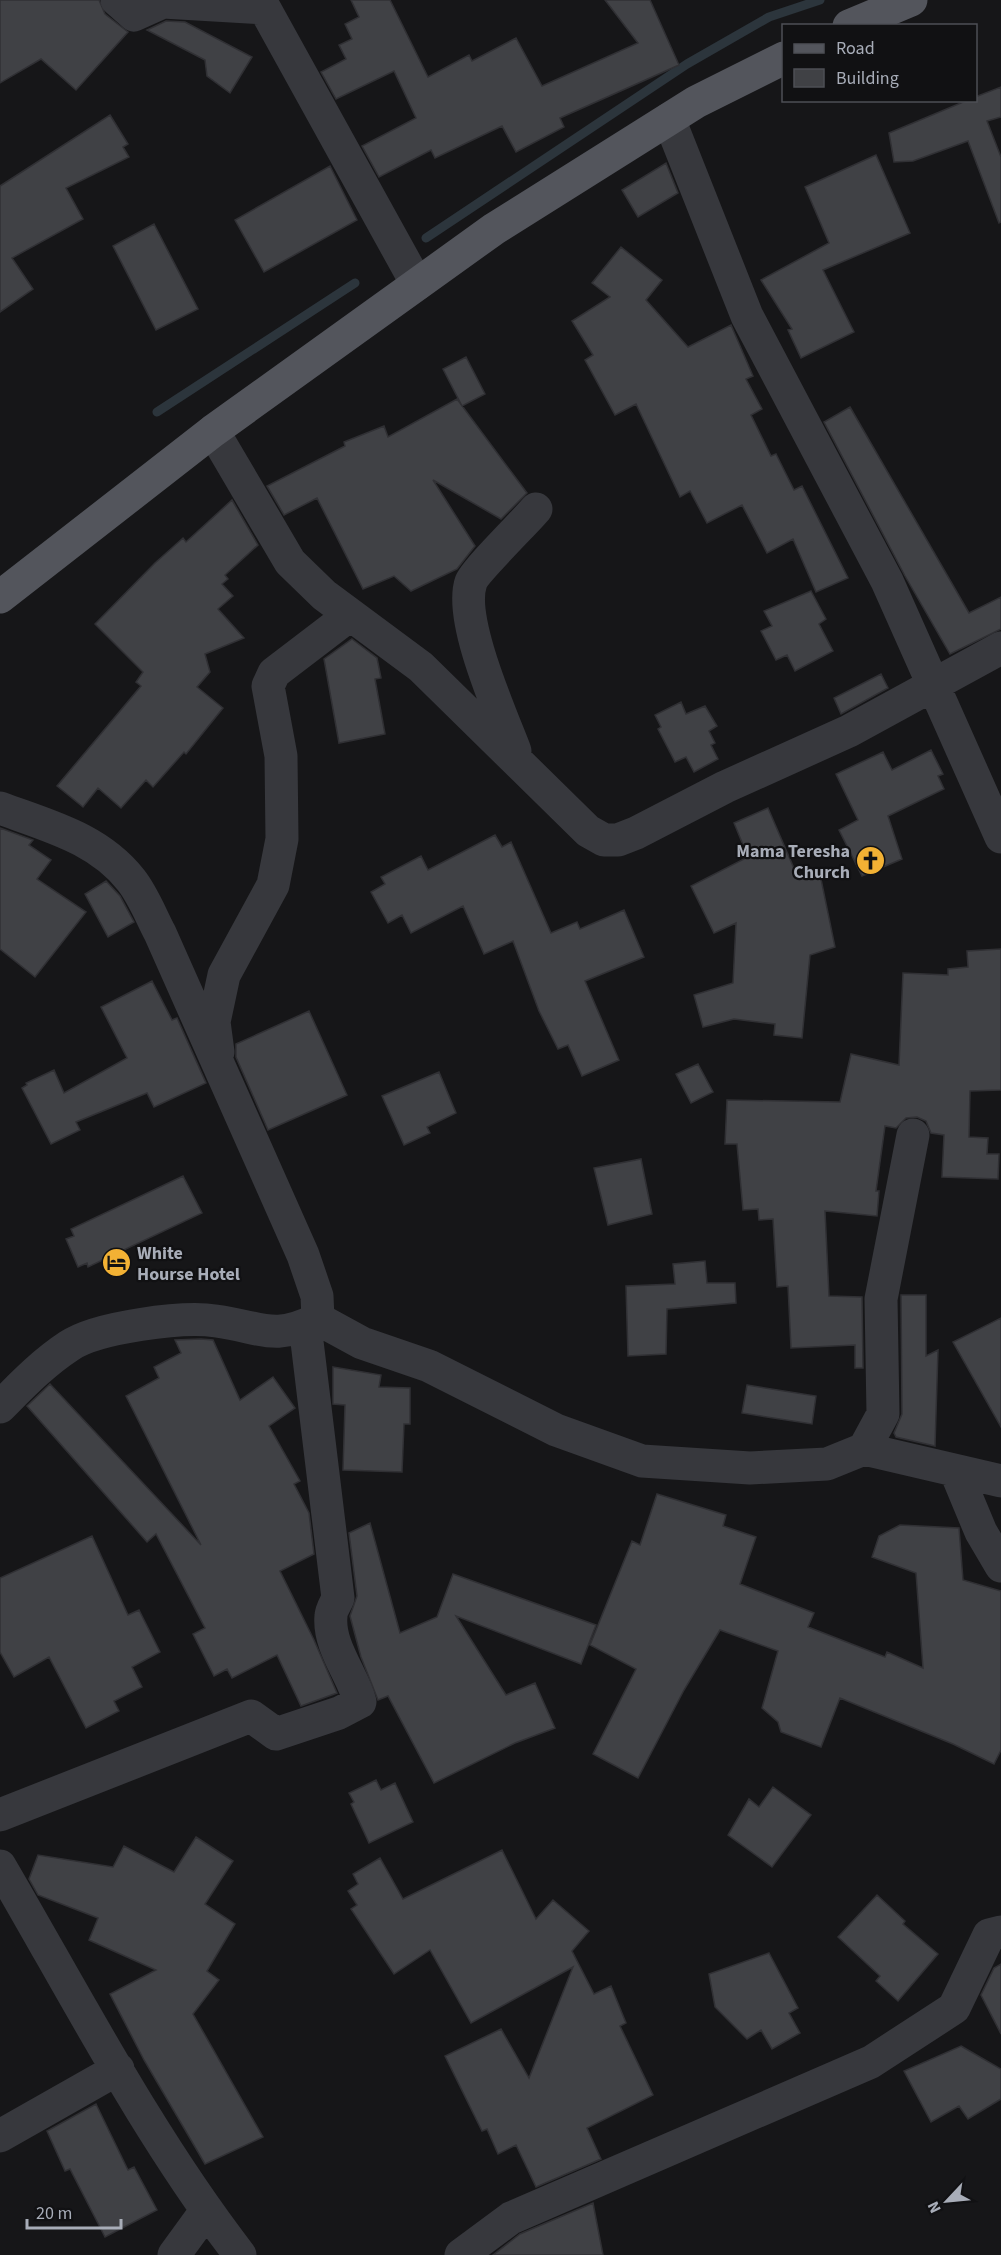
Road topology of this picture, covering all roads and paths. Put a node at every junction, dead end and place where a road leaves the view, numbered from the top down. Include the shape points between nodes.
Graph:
1 (117, 0) edge
2 (911, 0) edge
3 (262, 4) edge
4 (854, 24) edge
5 (782, 59) edge
6 (669, 118) junction
7 (417, 284) junction
8 (213, 431) junction
9 (536, 509) dead end
10 (0, 597) edge
11 (350, 615) junction
12 (1001, 648) edge
13 (933, 685) junction
14 (520, 763) junction
15 (0, 808) edge
16 (1001, 837) edge
17 (220, 1072) junction
18 (913, 1135) dead end
19 (312, 1322) junction
20 (0, 1407) edge
21 (864, 1449) junction
22 (956, 1472) junction
23 (1001, 1481) edge
24 (1001, 1566) edge
25 (0, 1815) edge
26 (0, 1866) edge
27 (1001, 1932) edge
28 (118, 2069) junction
29 (0, 2136) edge
30 (206, 2211) junction
31 (174, 2255) edge
32 (240, 2255) edge
33 (461, 2255) edge

1 - 3 street via 134,15 162,2
2 - 4 main road
3 - 7 street
5 - 6 main road
6 - 7 main road via 494,229
6 - 13 street via 747,316 887,581
7 - 8 main road
8 - 10 main road
8 - 11 street via 290,562
9 - 14 street via 471,581 469,606 488,682
11 - 14 street via 422,667
11 - 17 street via 274,673 268,686 281,756 282,839 273,885 224,975 214,1023
12 - 13 street
13 - 14 street via 849,731 618,840 604,840 588,831
13 - 16 street
15 - 17 street via 83,839 110,856 132,881 160,933
17 - 19 street via 303,1255 317,1296
18 - 21 street via 881,1299 883,1414
19 - 20 street via 285,1333 215,1321 169,1319 100,1335 71,1344
19 - 21 street via 429,1366 556,1430 642,1461 750,1468 827,1464
19 - 25 street via 338,1598 330,1615 335,1641 360,1702 276,1734 251,1716
21 - 22 street
22 - 23 street
22 - 24 street via 981,1532
26 - 28 street
27 - 33 street via 989,1935 954,2008 871,2062 511,2218
28 - 29 street
28 - 30 street
30 - 31 street
30 - 32 street

